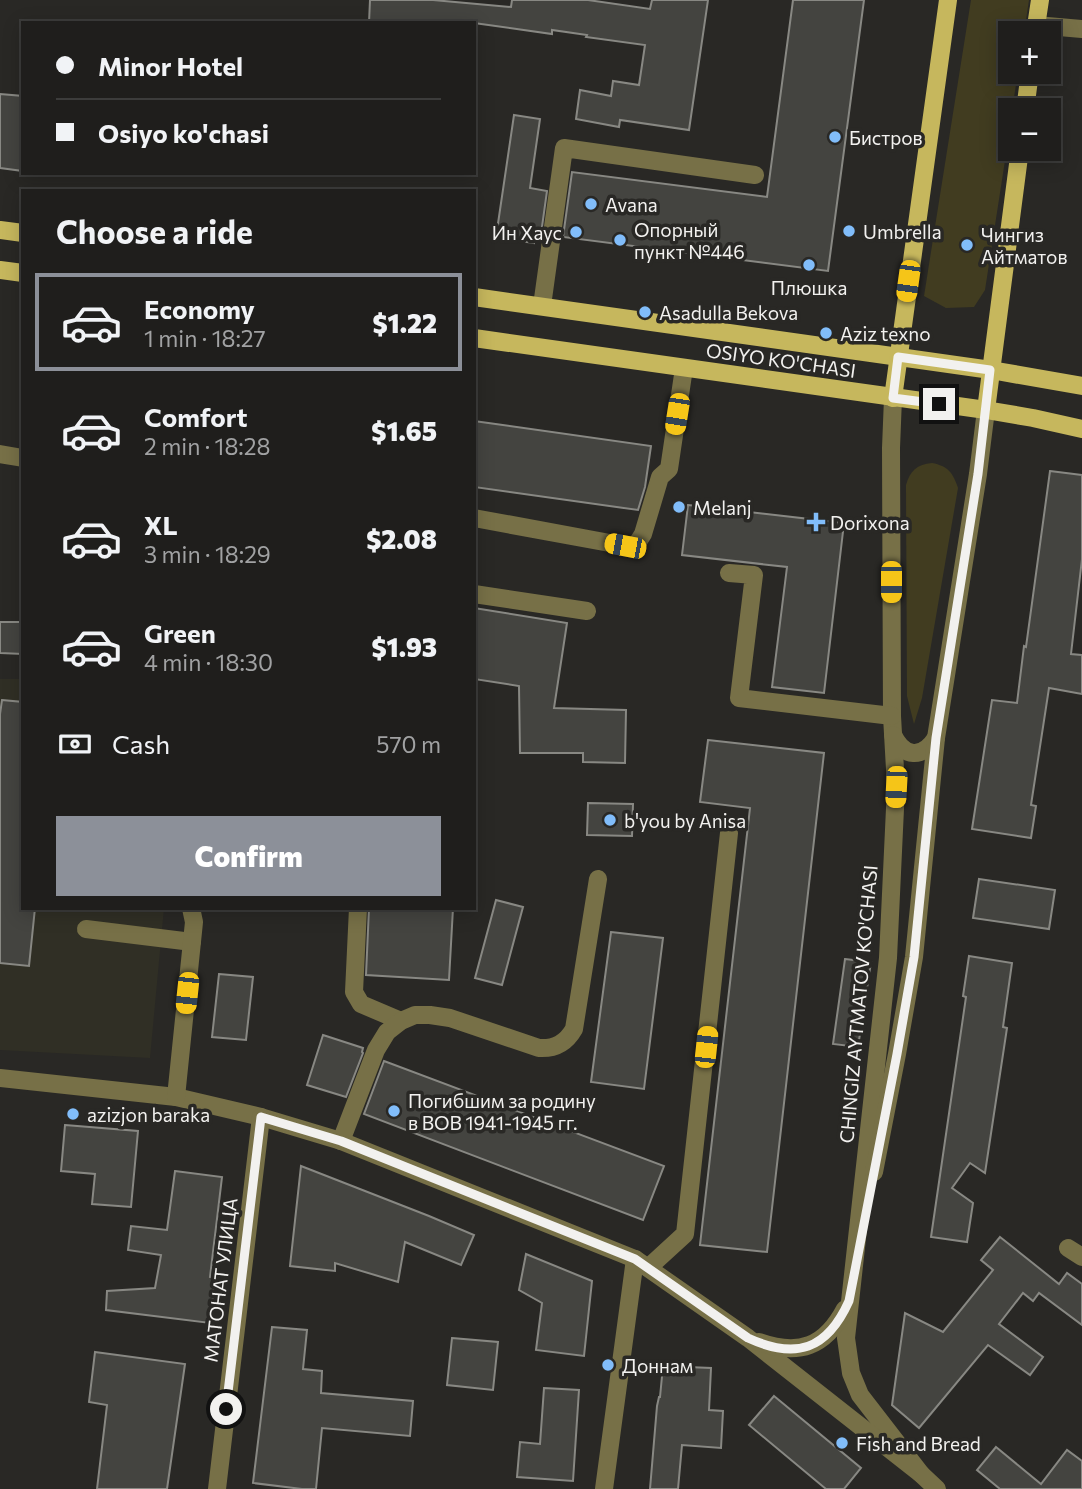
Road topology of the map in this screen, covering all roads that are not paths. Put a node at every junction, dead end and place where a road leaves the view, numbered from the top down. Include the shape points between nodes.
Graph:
1 (948, 0) edge
2 (1040, 0) edge
3 (1037, 21) edge
4 (1061, 29) edge
5 (1082, 29) edge
6 (1018, 161) edge
7 (755, 175) dead end
8 (0, 230) edge
9 (21, 233) edge
10 (0, 270) edge
11 (21, 273) edge
12 (476, 297) edge
13 (542, 306) junction
14 (476, 338) edge
15 (898, 357) junction
16 (684, 368) junction
17 (990, 370) junction
18 (1082, 386) edge
19 (893, 398) junction
20 (986, 411) junction
21 (1082, 429) edge
22 (0, 454) edge
23 (21, 458) edge
24 (476, 518) edge
25 (729, 573) dead end
26 (476, 594) edge
27 (587, 611) dead end
28 (892, 716) junction
29 (893, 736) junction
30 (936, 738) junction
31 (729, 833) dead end
32 (598, 879) dead end
33 (191, 910) edge
34 (358, 910) edge
35 (86, 929) dead end
36 (192, 942) junction
37 (401, 1021) junction
38 (0, 1079) edge
39 (176, 1097) junction
40 (261, 1117) junction
41 (341, 1141) junction
42 (641, 1264) junction
43 (849, 1301) junction
44 (748, 1338) junction
45 (920, 1482) edge
46 (216, 1489) edge
47 (604, 1489) edge
48 (937, 1489) edge

1 - 15 main road, CHINGIZ AYTMATOV KO'CHASI
2 - 3 main road
4 - 5 street
6 - 17 main road, CHINGIZ AYTMATOV KO'CHASI
7 - 13 street via 564,148
8 - 9 main road
10 - 11 main road
12 - 13 main road, OSIYO KO'CHASI
13 - 15 main road, OSIYO KO'CHASI
14 - 16 main road, OSIYO KO'CHASI
15 - 17 main road, OSIYO KO'CHASI
15 - 19 main road, CHINGIZ AYTMATOV KO'CHASI
16 - 19 main road, OSIYO KO'CHASI
16 - 24 street via 669,469 660,477 636,545
17 - 18 main road, OSIYO KO'CHASI
17 - 20 main road, CHINGIZ AYTMATOV KO'CHASI
19 - 20 main road, OSIYO KO'CHASI
19 - 28 street, CHINGIZ AYTMATOV KO'CHASI
20 - 21 main road, OSIYO KO'CHASI
20 - 30 street, CHINGIZ AYTMATOV KO'CHASI
22 - 23 street
25 - 28 street via 754,575 739,698
26 - 27 street
28 - 29 street, CHINGIZ AYTMATOV KO'CHASI
29 - 30 street via 912,754 925,750
29 - 43 street, CHINGIZ AYTMATOV KO'CHASI via 896,787 888,958
30 - 43 street, CHINGIZ AYTMATOV KO'CHASI via 914,957
31 - 42 street via 685,1234
32 - 37 street via 569,1038 540,1048 450,1018 415,1015
33 - 36 street
34 - 37 street via 354,992 361,1004
35 - 36 street
36 - 39 street
37 - 41 street via 376,1050
38 - 39 street
39 - 40 street
40 - 41 street
40 - 46 street, МАТОНАТ УЛИЦА
41 - 42 street
42 - 44 street
42 - 47 street
43 - 44 street via 831,1331 806,1347 780,1348
43 - 45 street, CHINGIZ AYTMATOV KO'CHASI via 846,1350 855,1384
44 - 45 street
45 - 48 street

